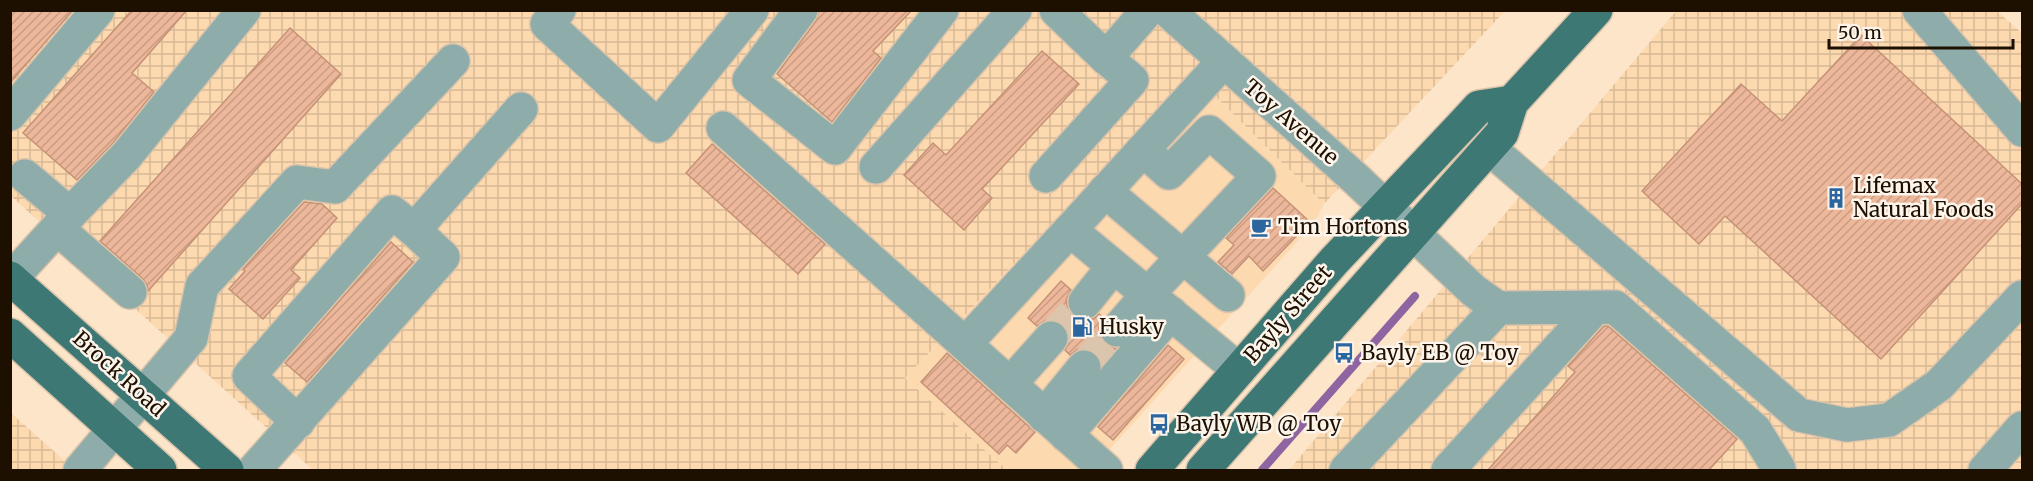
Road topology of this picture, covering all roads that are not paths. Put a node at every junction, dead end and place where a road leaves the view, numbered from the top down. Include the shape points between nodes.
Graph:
1 (98, 10) edge
2 (244, 10) edge
3 (752, 10) edge
4 (801, 10) edge
5 (942, 10) edge
6 (1016, 10) edge
7 (1056, 10) edge
8 (1148, 10) edge
9 (1167, 10) edge
10 (1596, 10) edge
11 (1919, 10) edge
12 (544, 15) edge
13 (1106, 58) junction
14 (453, 61) dead end
15 (1223, 62) junction
16 (1512, 102) junction
17 (521, 109) dead end
18 (10, 114) edge
19 (723, 128) dead end
20 (2022, 130) edge
21 (1489, 148) junction
22 (1143, 150) junction
23 (876, 166) dead end
24 (25, 176) dead end
25 (1046, 176) dead end
26 (1105, 191) junction
27 (1384, 206) junction
28 (64, 221) junction
29 (414, 230) junction
30 (1070, 230) junction
31 (1413, 234) junction
32 (1183, 257) junction
33 (1113, 267) junction
34 (11, 279) edge
35 (130, 292) dead end
36 (1228, 295) dead end
37 (2022, 297) edge
38 (1085, 302) tunnel mouth
39 (1160, 304) junction
40 (1498, 308) junction
41 (1595, 308) junction
42 (1118, 330) tunnel mouth
43 (10, 335) edge
44 (1051, 338) tunnel mouth
45 (965, 344) junction
46 (1084, 367) tunnel mouth
47 (1239, 370) junction
48 (1010, 384) junction
49 (143, 396) junction
50 (298, 422) junction
51 (1055, 425) junction
52 (2022, 428) edge
53 (114, 430) junction
54 (1779, 470) edge
55 (80, 471) edge
56 (159, 471) edge
57 (226, 471) edge
58 (254, 471) edge
59 (1106, 471) edge
60 (1152, 471) edge
61 (1203, 471) edge
62 (1346, 471) edge
63 (1448, 471) edge
64 (1985, 471) edge

1 - 18 street
2 - 28 street via 127,155
3 - 12 street via 658,126
4 - 5 street via 749,80 835,148
6 - 23 street
7 - 13 street
8 - 13 street
9 - 15 street, Toy Avenue
10 - 16 main road, Bayly Street
11 - 20 street
13 - 25 street via 1132,80
14 - 49 street via 335,187 297,182 202,286 191,338
15 - 22 street
15 - 27 street, Toy Avenue
16 - 21 main road, Bayly Street via 1502,133
16 - 27 main road, Bayly Street via 1479,107
17 - 29 street
19 - 45 street
21 - 31 main road, Bayly Street
21 - 37 street via 1799,415 1847,425 1889,420 1939,386
22 - 26 street
22 - 32 street via 1169,173 1209,132 1259,176
24 - 28 street
26 - 30 street
26 - 32 street
27 - 31 street, Toy Avenue
27 - 47 main road, Bayly Street
28 - 34 street
28 - 35 street
29 - 50 street via 443,257
29 - 50 street via 392,212 249,376
30 - 33 street
30 - 45 street
31 - 40 street, Toy Avenue
31 - 61 main road, Bayly Street
32 - 36 street
32 - 39 street
33 - 38 street
33 - 39 street
34 - 49 main road, Brock Road
39 - 42 street
39 - 47 street
39 - 51 street
40 - 41 street
40 - 62 street
41 - 54 street via 1615,307 1755,430
41 - 63 street
43 - 53 main road, Brock Road
44 - 48 street
45 - 48 street
46 - 51 street
47 - 60 main road, Bayly Street
48 - 51 street
49 - 53 street
49 - 57 main road, Brock Road
50 - 58 street
51 - 59 street
52 - 64 street
53 - 55 street
53 - 56 main road, Brock Road

